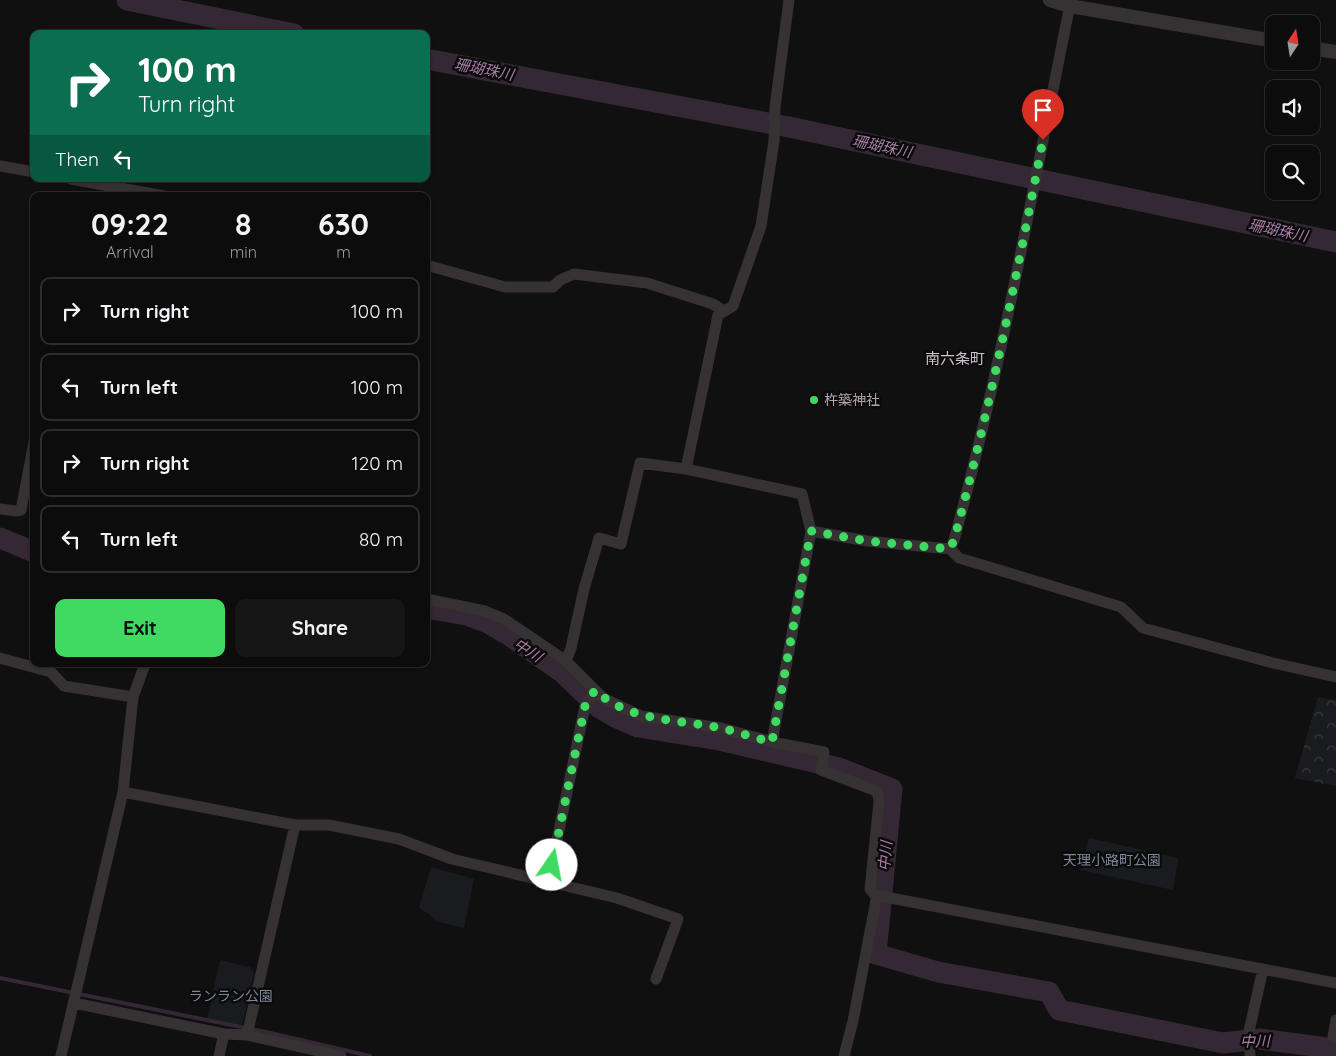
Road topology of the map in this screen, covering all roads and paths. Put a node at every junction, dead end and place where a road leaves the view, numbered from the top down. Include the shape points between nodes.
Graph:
1 (789, 0) edge
2 (1050, 0) edge
3 (1071, 3) edge
4 (1265, 39) edge
5 (1320, 49) edge
6 (1336, 52) edge
7 (0, 166) edge
8 (30, 171) edge
9 (87, 182) edge
10 (142, 192) edge
11 (430, 266) edge
12 (724, 311) junction
13 (30, 463) edge
14 (686, 469) junction
15 (0, 509) edge
16 (811, 531) junction
17 (950, 549) junction
18 (430, 600) edge
19 (0, 658) edge
20 (566, 661) junction
21 (30, 666) edge
22 (33, 667) edge
23 (144, 667) edge
24 (1336, 676) edge
25 (595, 690) junction
26 (133, 697) junction
27 (772, 742) junction
28 (124, 792) junction
29 (295, 825) junction
30 (548, 882) junction
31 (877, 895) junction
32 (1263, 969) junction
33 (656, 978) dead end
34 (1336, 983) edge
35 (76, 996) junction
36 (1336, 1020) edge
37 (248, 1029) junction
38 (224, 1034) junction
39 (1336, 1037) edge
40 (61, 1056) edge
41 (219, 1056) edge
42 (341, 1056) edge
43 (844, 1056) edge
44 (1250, 1056) edge

1 - 12 street via 761,226 733,306
2 - 3 street
3 - 4 street
3 - 17 street via 1005,332 971,478
5 - 6 street
7 - 8 street
9 - 10 street
11 - 12 street via 505,287 552,287 574,274 647,283 714,304
12 - 14 street via 718,315
13 - 15 street via 21,510
14 - 16 street via 802,494
14 - 20 street via 640,464 621,544 599,538
16 - 17 street via 867,541
16 - 27 street
17 - 24 street via 959,558 1121,607 1143,628 1273,663
18 - 20 street via 485,611 504,619
19 - 21 street
20 - 25 street
22 - 26 street via 51,672 64,686
23 - 26 street
25 - 27 street via 640,716 721,728
25 - 30 street via 585,706
26 - 28 street
27 - 31 street via 824,752 821,770 866,786 878,794 870,889
28 - 29 street
28 - 35 street
29 - 30 street via 329,825 399,839 452,859
29 - 37 street
30 - 33 street via 617,898 678,919
31 - 32 street
31 - 43 street
32 - 34 street
32 - 44 street via 1249,1031
35 - 38 street
35 - 40 street
36 - 39 street
37 - 38 street
37 - 42 street
38 - 41 street

